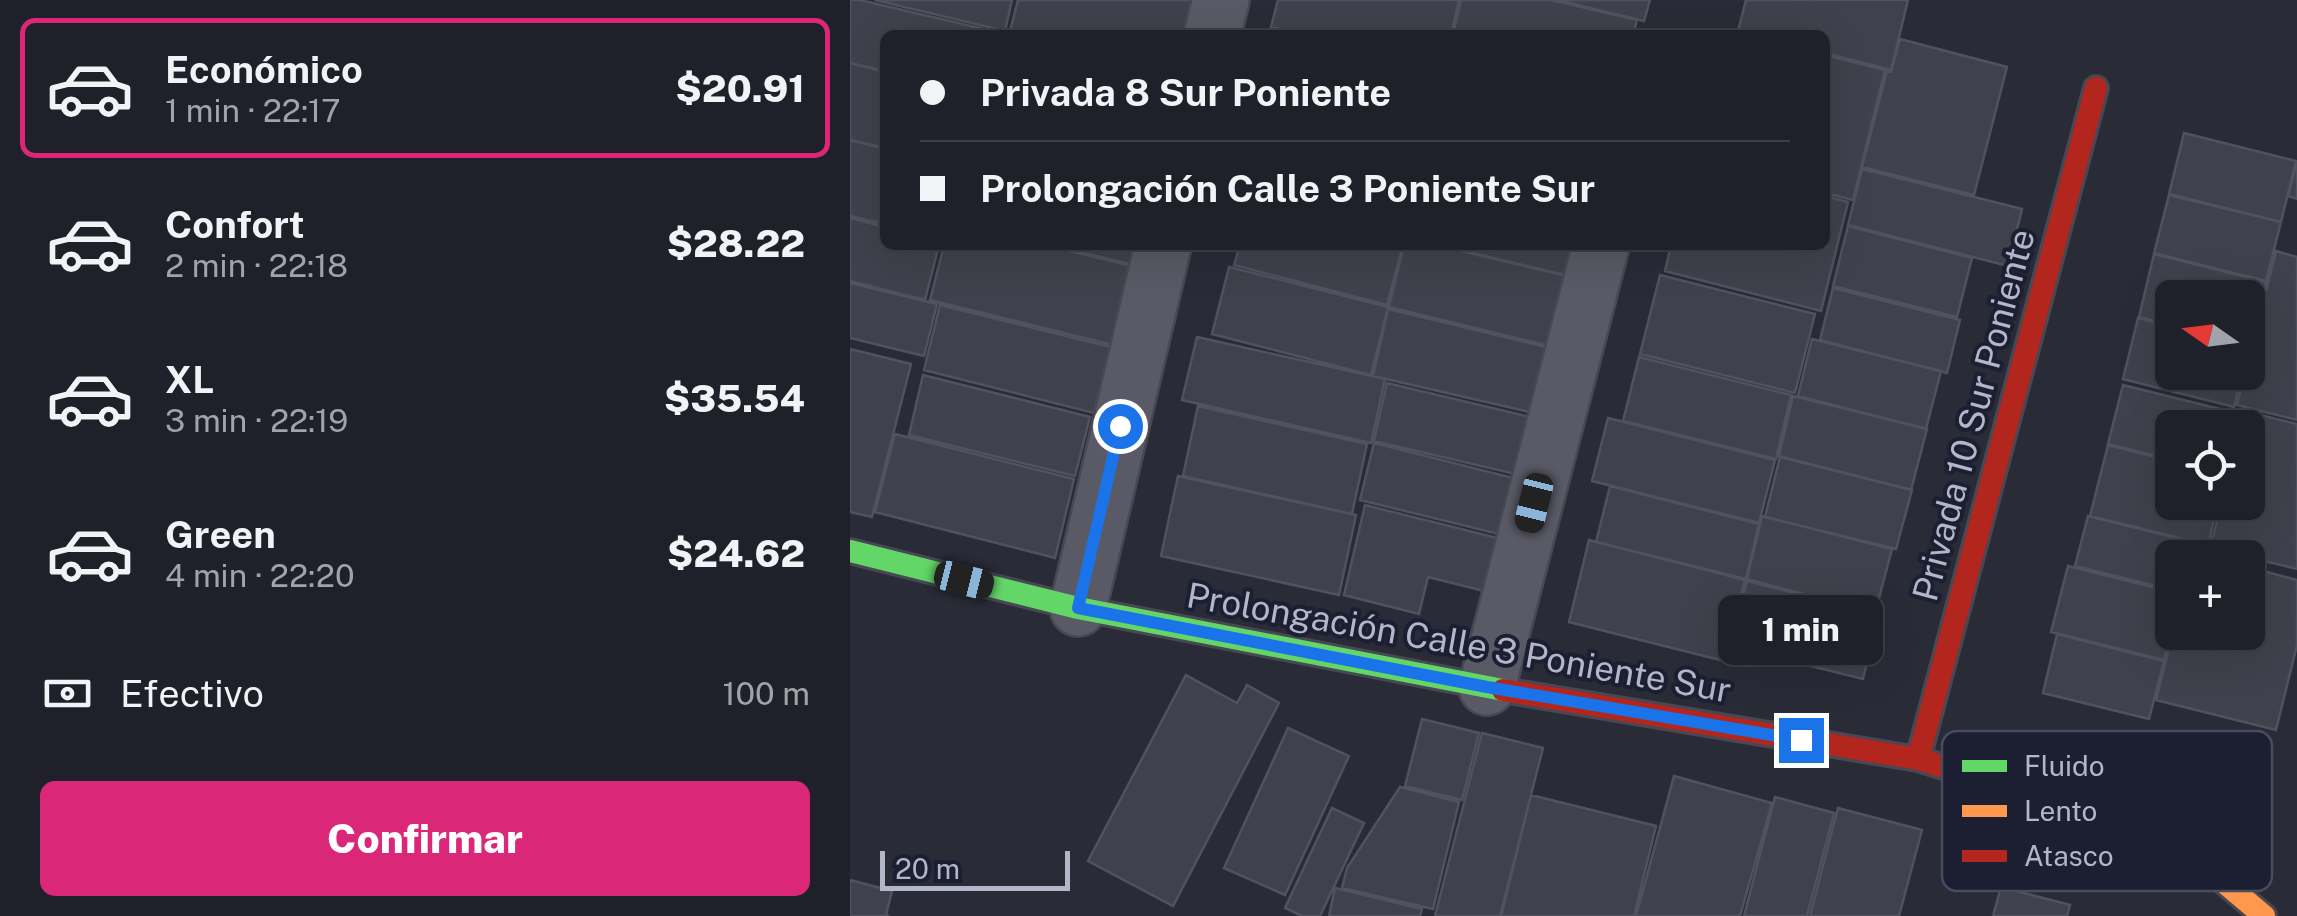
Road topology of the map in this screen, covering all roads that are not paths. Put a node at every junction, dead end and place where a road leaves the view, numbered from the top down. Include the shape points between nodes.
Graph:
1 (1221, 0) edge
2 (1213, 30) edge
3 (2096, 88) dead end
4 (1162, 250) edge
5 (1600, 250) edge
6 (850, 551) edge
7 (1078, 608) junction
8 (1487, 687) junction
9 (1918, 759) junction
10 (1942, 766) edge
11 (2234, 891) edge
12 (2264, 916) edge

1 - 2 street
3 - 9 street, Privada 10 Sur Poniente
4 - 7 street
5 - 8 street
6 - 7 street, Prolongación Calle 3 Poniente Sur
7 - 8 street, Prolongación Calle 3 Poniente Sur
8 - 9 street, Prolongación Calle 3 Poniente Sur
9 - 10 street, Prolongación Calle 3 Poniente Sur
11 - 12 street, Prolongación Calle 3 Poniente Sur

